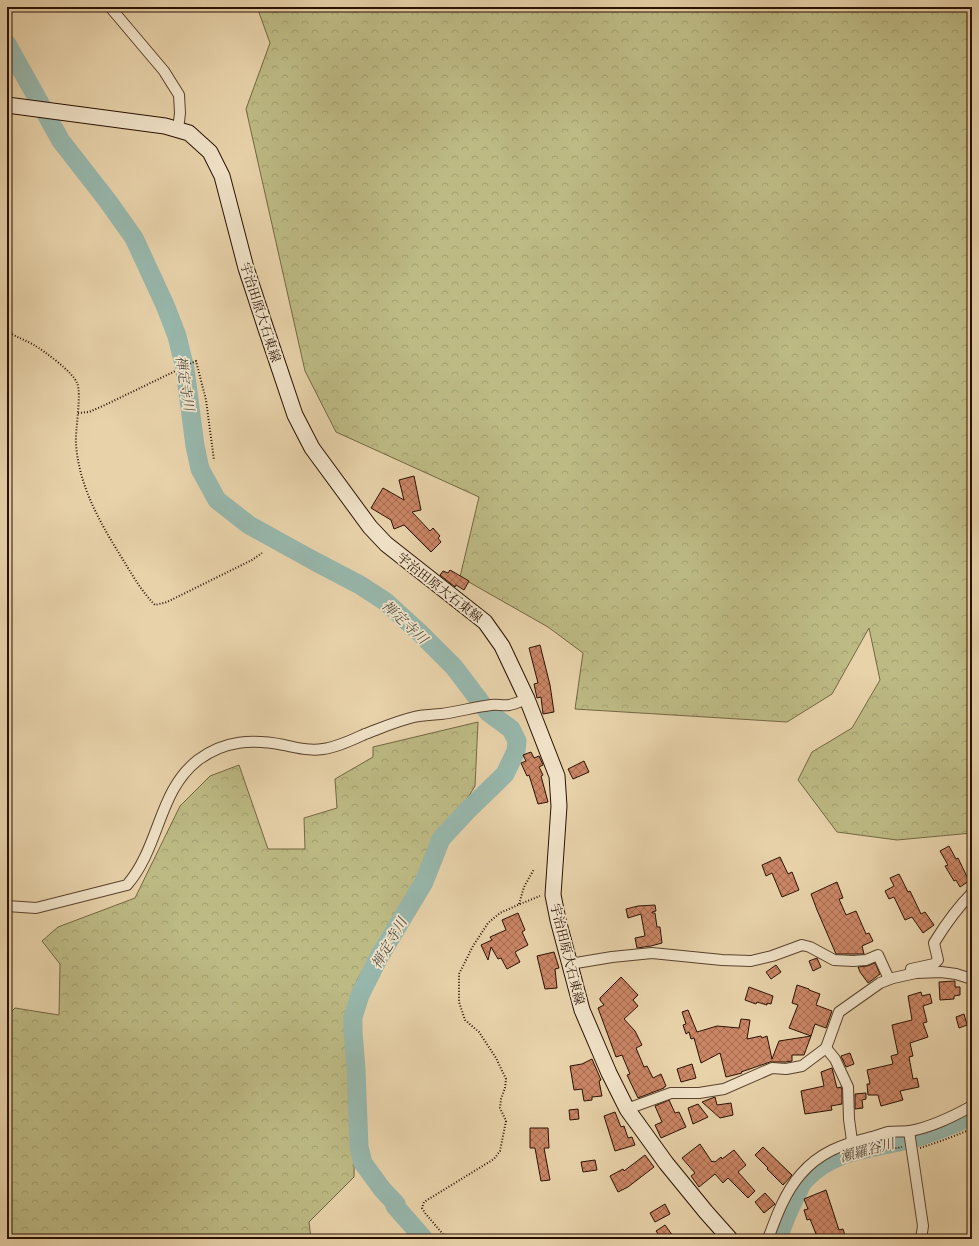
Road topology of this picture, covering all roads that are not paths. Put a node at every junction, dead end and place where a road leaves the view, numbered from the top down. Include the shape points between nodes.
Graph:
1 (110, 7) edge
2 (7, 105) edge
3 (178, 130) junction
4 (526, 699) junction
5 (972, 893) edge
6 (7, 906) edge
7 (570, 964) junction
8 (911, 974) junction
9 (890, 979) junction
10 (972, 979) edge
11 (826, 1048) junction
12 (972, 1106) edge
13 (627, 1109) junction
14 (910, 1137) junction
15 (852, 1141) junction
16 (730, 1239) edge
17 (768, 1239) edge
18 (921, 1239) edge

1 - 3 street via 164,71 179,95
2 - 3 main road, 宇治田原大石東線 via 165,126
3 - 4 main road, 宇治田原大石東線 via 189,133 210,152 222,176 246,268 265,326 295,415 312,448 370,527 386,544 485,622 502,646
4 - 6 street via 509,705 491,705 415,717 387,725 338,746 322,749 307,750 251,741 222,746 198,760 173,788 146,856 127,885 36,908
4 - 7 main road, 宇治田原大石東線 via 557,776 559,806 553,894
5 - 8 street via 961,904 934,943 938,960 934,964 911,968
7 - 9 street via 652,953 751,961 802,945 834,960 860,961 878,955
7 - 13 main road, 宇治田原大石東線 via 582,1010
8 - 9 street
8 - 10 street via 941,972
9 - 11 street via 880,983 839,1012
11 - 13 street via 802,1066 772,1068 724,1089 699,1093 670,1093
11 - 15 street via 835,1058 848,1087
12 - 14 street
13 - 16 main road, 宇治田原大石東線 via 666,1163
14 - 15 street via 888,1132
14 - 18 street via 923,1226
15 - 17 street via 813,1162 801,1174 781,1206

